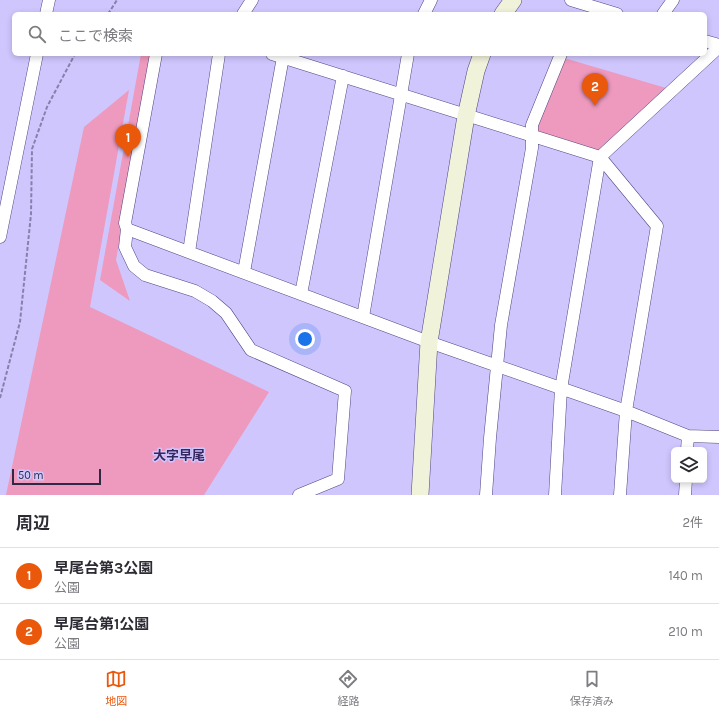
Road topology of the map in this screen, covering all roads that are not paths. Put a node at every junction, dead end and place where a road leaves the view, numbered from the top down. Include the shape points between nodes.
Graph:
1 (48, 0) edge
2 (252, 0) edge
3 (431, 0) edge
4 (513, 0) edge
5 (571, 0) edge
6 (673, 0) edge
7 (591, 7) edge
8 (46, 12) edge
9 (244, 12) edge
10 (425, 12) edge
11 (504, 12) edge
12 (610, 12) edge
13 (664, 12) edge
14 (707, 42) edge
15 (719, 46) edge
16 (38, 56) edge
17 (156, 56) edge
18 (219, 56) edge
19 (277, 56) edge
20 (408, 56) edge
21 (481, 56) edge
22 (560, 56) edge
23 (343, 76) junction
24 (402, 95) junction
25 (466, 116) junction
26 (532, 136) junction
27 (600, 157) junction
28 (127, 229) junction
29 (0, 237) edge
30 (189, 252) junction
31 (244, 272) junction
32 (301, 294) junction
33 (363, 317) junction
34 (429, 342) junction
35 (497, 365) junction
36 (561, 388) junction
37 (626, 411) junction
38 (688, 436) junction
39 (719, 437) edge
40 (687, 447) edge
41 (686, 483) edge
42 (299, 495) edge
43 (420, 495) edge
44 (486, 495) edge
45 (555, 495) edge
46 (620, 495) edge
47 (685, 495) edge

1 - 8 street
2 - 9 street
3 - 10 street
4 - 11 street
5 - 7 street
6 - 13 street
7 - 12 street
14 - 15 street
15 - 27 street
16 - 29 street
17 - 28 street via 125,223
18 - 30 street
19 - 23 street
19 - 31 street
20 - 24 street
21 - 25 street
22 - 26 street via 532,125
23 - 24 street
23 - 32 street
24 - 25 street
24 - 33 street
25 - 26 street
25 - 34 street
26 - 27 street
26 - 35 street via 501,325
27 - 36 street
27 - 37 street via 657,226
28 - 30 street
28 - 42 street via 125,247 134,266 145,275 194,291 212,301 226,312 251,350 345,391 338,479
30 - 31 street
31 - 32 street
32 - 33 street
33 - 34 street
34 - 35 street
34 - 43 street
35 - 36 street
35 - 44 street
36 - 37 street
36 - 45 street
37 - 38 street
37 - 46 street
38 - 39 street
38 - 40 street
41 - 47 street

